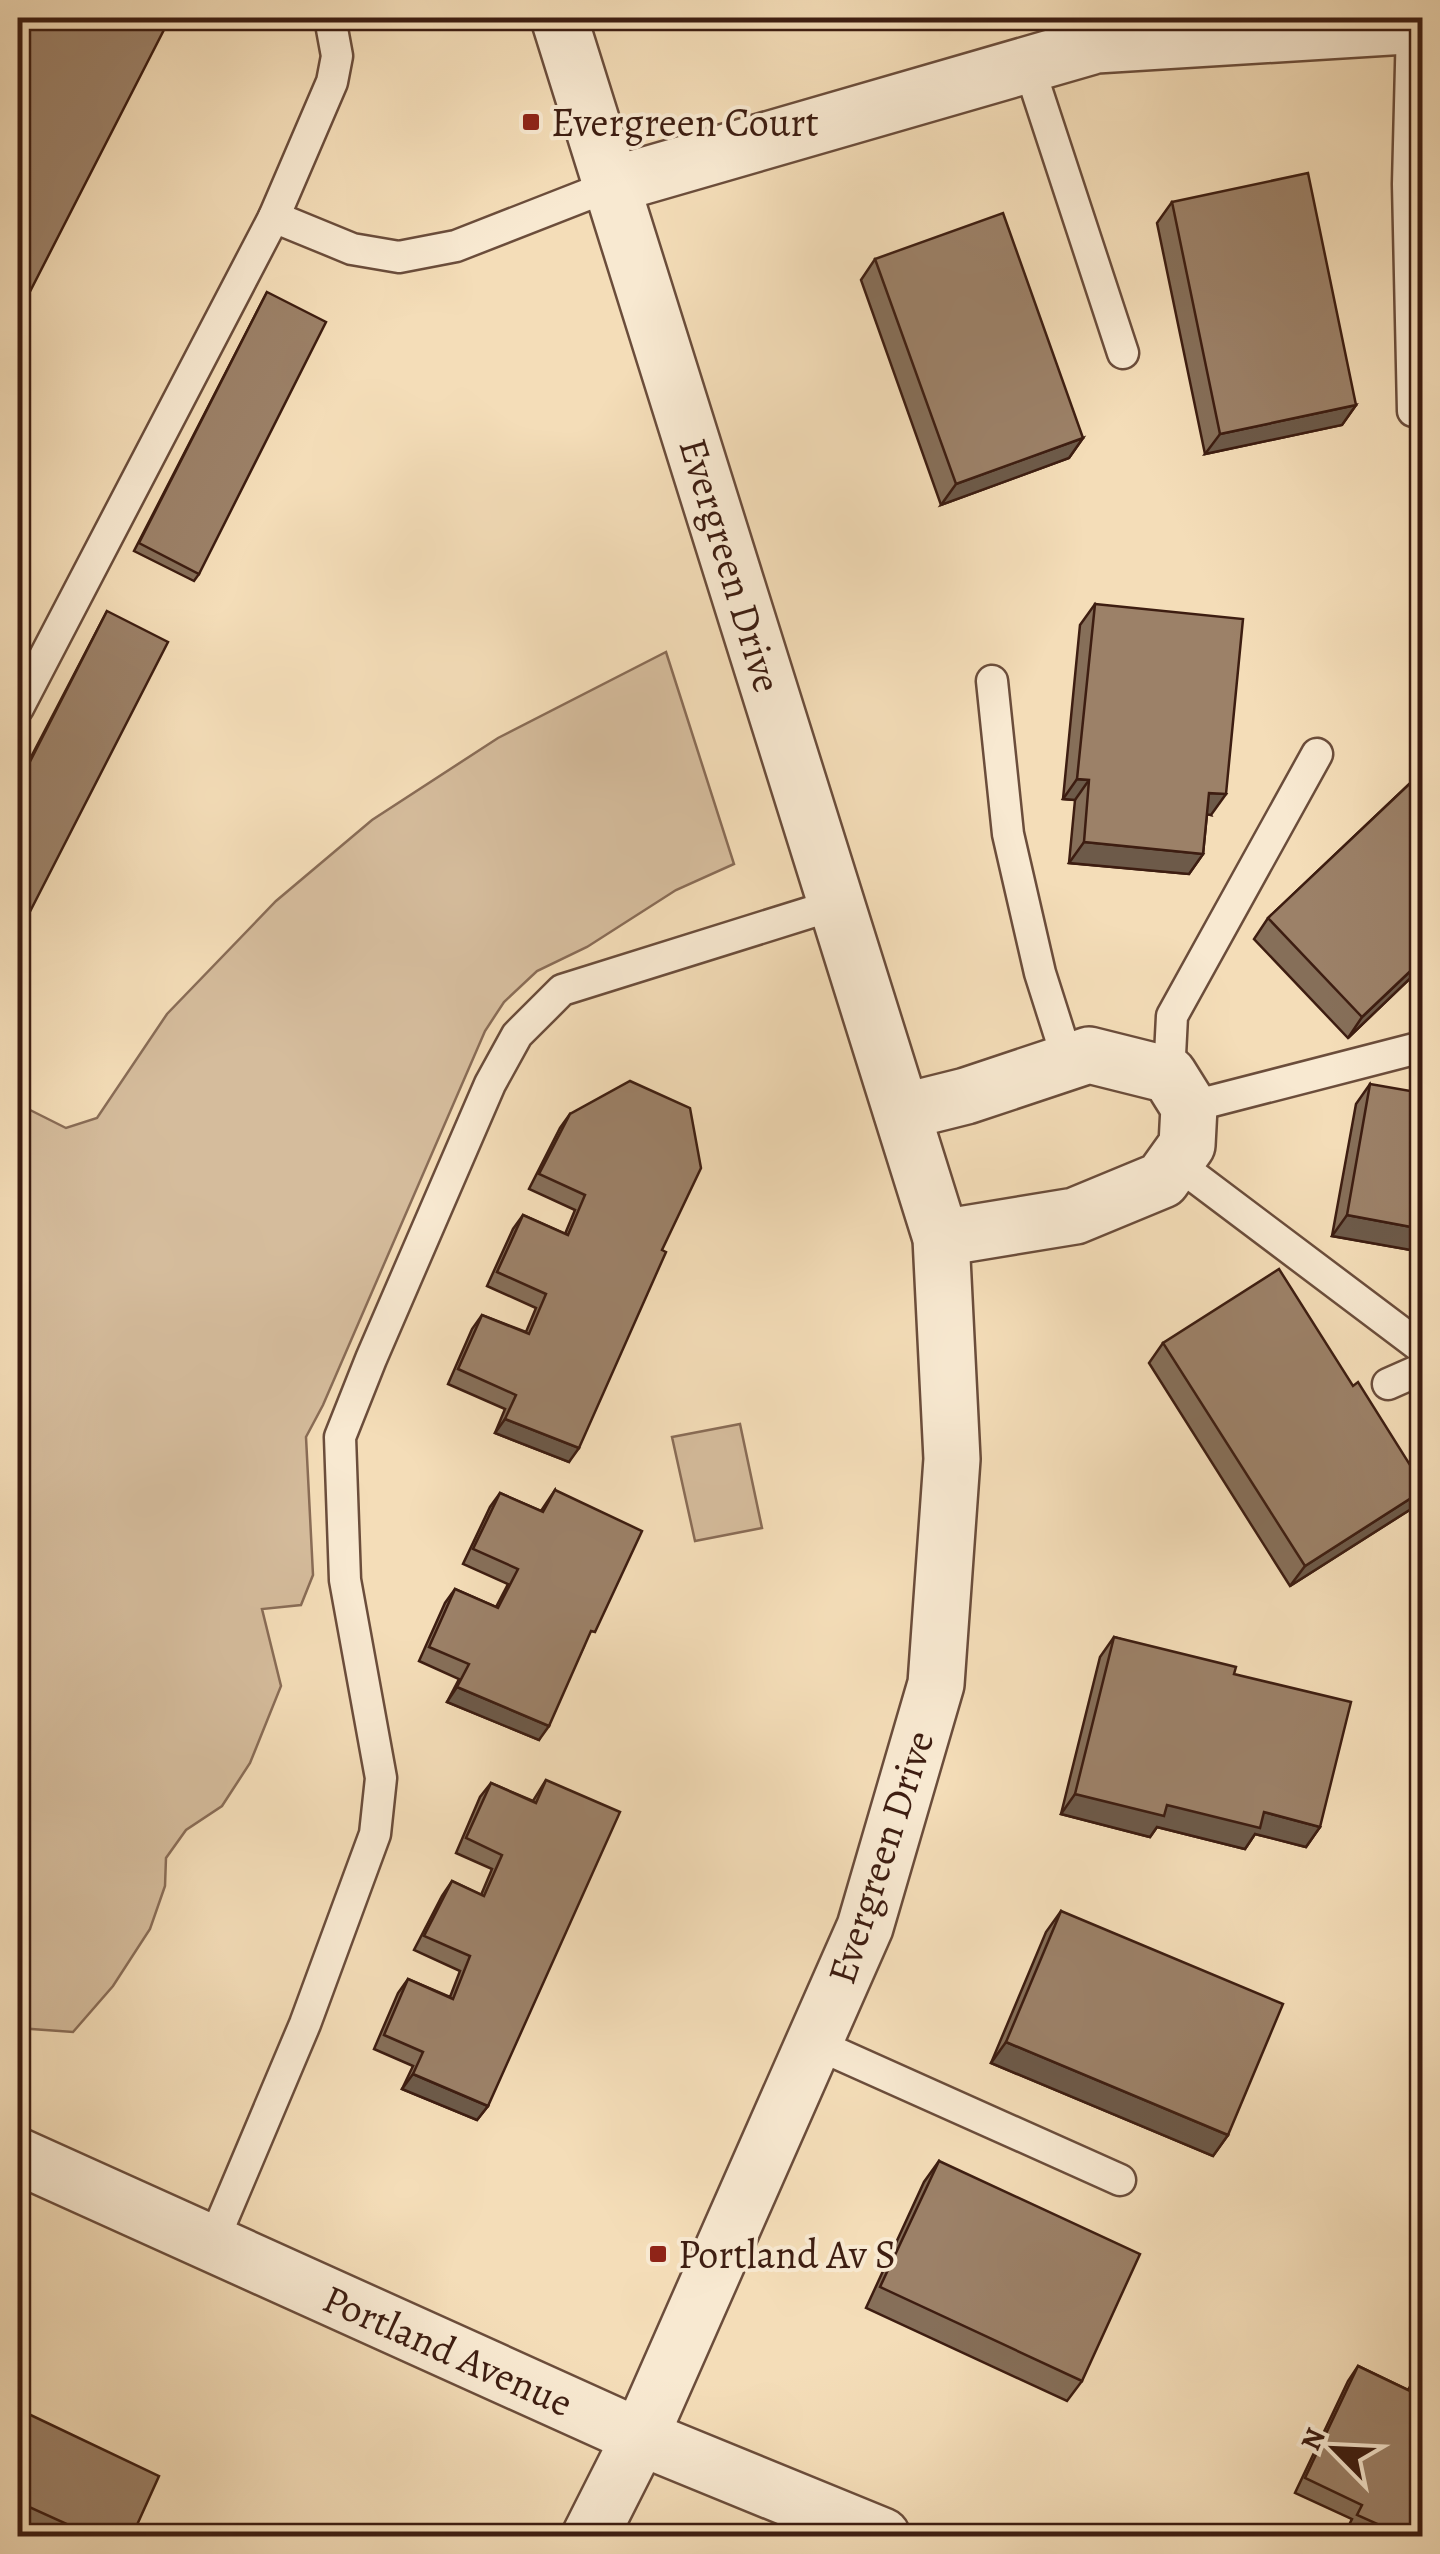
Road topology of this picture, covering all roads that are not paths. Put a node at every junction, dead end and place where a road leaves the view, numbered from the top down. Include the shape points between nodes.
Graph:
1 (330, 18) edge
2 (559, 18) edge
3 (1417, 26) edge
4 (1245, 27) edge
5 (1028, 64) junction
6 (612, 185) junction
7 (274, 217) junction
8 (1124, 353) dead end
9 (1413, 411) dead end
10 (992, 681) dead end
11 (18, 708) edge
12 (1317, 754) dead end
13 (837, 904) junction
14 (1422, 1047) edge
15 (1068, 1061) junction
16 (1179, 1091) junction
17 (902, 1112) junction
18 (1174, 1162) junction
19 (941, 1238) junction
20 (1422, 1348) edge
21 (1422, 1369) edge
22 (1388, 1384) dead end
23 (814, 2042) junction
24 (18, 2156) edge
25 (1120, 2180) dead end
26 (212, 2244) junction
27 (640, 2437) junction
28 (590, 2536) edge
29 (882, 2536) edge

1 - 7 lane via 337,56 332,82
2 - 6 street, Evergreen Drive
3 - 4 street
3 - 9 lane via 1408,184
4 - 5 street via 1096,45
5 - 6 street
5 - 8 lane
6 - 7 lane via 456,246 398,257 352,250
6 - 13 street, Evergreen Drive
7 - 11 lane
10 - 15 lane via 1008,834
12 - 16 lane via 1172,1016
13 - 17 street, Evergreen Drive
13 - 26 lane via 562,990 517,1035 490,1084 340,1437 345,1580 381,1778 375,1834 306,2024
14 - 16 lane
15 - 16 street via 1088,1055
15 - 17 street
16 - 18 street via 1187,1146
17 - 19 street, Evergreen Drive
18 - 19 street via 1162,1180 1075,1216
18 - 20 lane
19 - 23 street, Evergreen Drive via 952,1459 936,1684 865,1927
21 - 22 lane
23 - 25 lane
23 - 27 street, Evergreen Drive
24 - 26 street, Portland Avenue
26 - 27 street, Portland Avenue
27 - 28 street, Evergreen Drive
27 - 29 street, Portland Avenue

